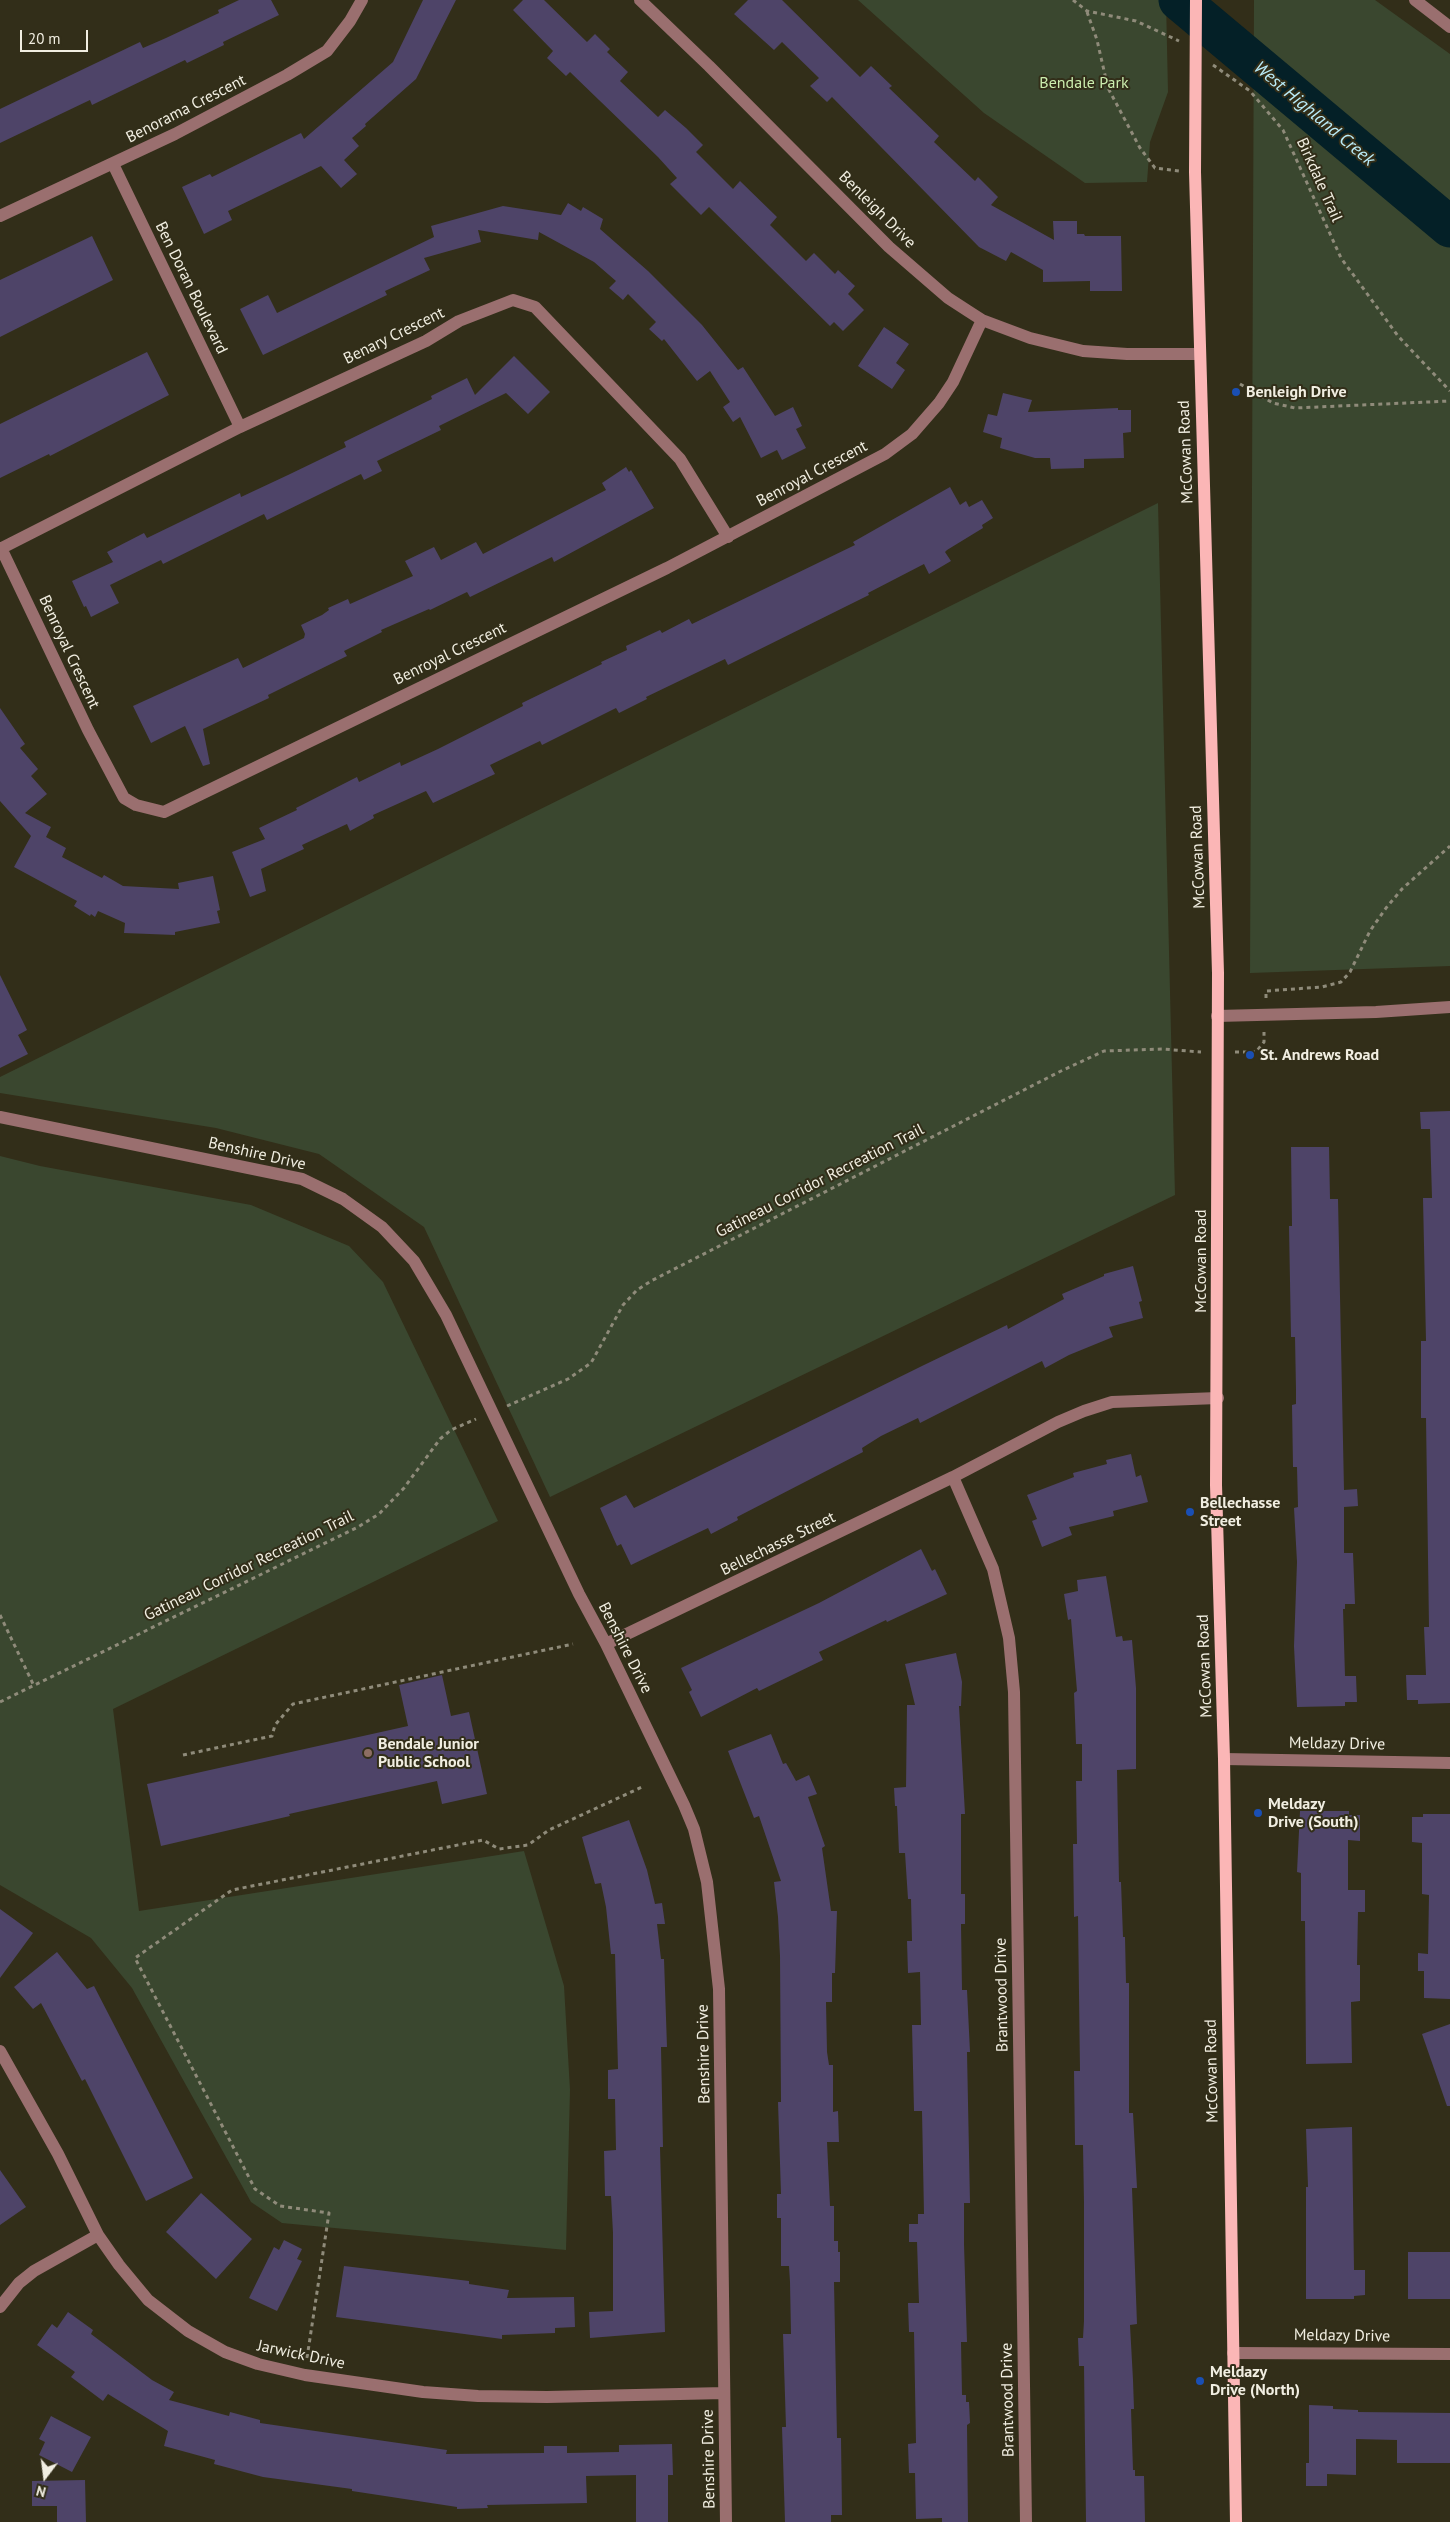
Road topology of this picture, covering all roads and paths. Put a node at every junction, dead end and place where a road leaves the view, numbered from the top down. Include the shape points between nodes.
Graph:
1 (362, 0) edge
2 (640, 0) edge
3 (1074, 0) edge
4 (1196, 0) edge
5 (1415, 0) edge
6 (1087, 11) junction
7 (1450, 26) edge
8 (1186, 44) dead end
9 (1210, 62) dead end
10 (113, 164) junction
11 (1195, 172) junction
12 (0, 216) edge
13 (982, 320) junction
14 (1200, 354) junction
15 (1240, 384) dead end
16 (1450, 391) edge
17 (1450, 401) edge
18 (240, 427) junction
19 (728, 537) junction
20 (0, 548) edge
21 (1450, 846) edge
22 (1266, 991) dead end
23 (1450, 1007) edge
24 (1217, 1016) junction
25 (1264, 1042) dead end
26 (1189, 1052) dead end
27 (1241, 1052) dead end
28 (0, 1117) edge
29 (1218, 1398) junction
30 (504, 1407) dead end
31 (481, 1418) dead end
32 (954, 1477) junction
33 (0, 1615) edge
34 (573, 1644) dead end
35 (606, 1644) junction
36 (34, 1686) junction
37 (0, 1702) edge
38 (183, 1755) dead end
39 (1224, 1759) junction
40 (1450, 1763) edge
41 (642, 1787) dead end
42 (0, 2052) edge
43 (98, 2235) junction
44 (0, 2308) edge
45 (1233, 2353) junction
46 (1450, 2354) edge
47 (305, 2375) junction
48 (724, 2393) junction
49 (726, 2522) edge
50 (1026, 2522) edge
51 (1236, 2522) edge

1 - 10 street, Benorama Crescent via 327,51 287,75
2 - 13 street, Benleigh Drive via 889,247 948,298
3 - 6 path
4 - 11 main road, McCowan Road
5 - 7 street
6 - 8 path via 1136,21
6 - 11 path via 1108,88 1140,148 1155,168
9 - 16 path, Birkdale Trail via 1250,91 1283,130 1340,258 1398,336
10 - 12 street, Benorama Crescent
10 - 18 street, Ben Doran Boulevard
11 - 14 main road, McCowan Road
13 - 14 street, Benleigh Drive via 1030,338 1083,351 1134,355
13 - 19 street, Benroyal Crescent via 945,394 912,434 885,454
14 - 24 main road, McCowan Road
15 - 17 path via 1273,403 1294,408
18 - 19 street, Benary Crescent via 426,341 460,321 512,300 535,307 680,459
18 - 20 street, Benary Crescent
19 - 20 street, Benroyal Crescent via 164,812 136,805 124,798
21 - 22 path via 1386,908 1341,982 1322,988
23 - 24 street
24 - 29 main road, McCowan Road
25 - 27 path via 1256,1052
26 - 30 path, Gatineau Corridor Recreation Trail via 1162,1049 1104,1051 651,1281 623,1305 591,1364 568,1379
28 - 35 street, Benshire Drive via 302,1180 343,1200 382,1227 414,1262 446,1316
29 - 32 street, Bellechasse Street via 1112,1402 1058,1422
29 - 39 main road, McCowan Road via 1216,1485
31 - 36 path, Gatineau Corridor Recreation Trail via 451,1430 440,1439 404,1488 379,1514 358,1527
32 - 35 street, Bellechasse Street
32 - 50 street, Brantwood Drive via 993,1569 1009,1638 1014,1692
33 - 36 path
34 - 38 path via 293,1704 275,1725 272,1736
35 - 48 street, Benshire Drive via 694,1829 711,1905 719,1989
36 - 37 path, Gatineau Corridor Recreation Trail
39 - 40 street, Meldazy Drive
39 - 45 main road, McCowan Road
41 - 47 path via 549,1830 528,1845 499,1849 483,1840 232,1890 135,1958 255,2189 280,2206 329,2213
42 - 43 street, Jarwick Drive via 58,2154
43 - 44 street via 34,2271 19,2283
43 - 47 street, Jarwick Drive via 148,2300 188,2331 225,2352
45 - 46 street, Meldazy Drive
45 - 51 main road, McCowan Road
47 - 48 street, Jarwick Drive via 423,2392 478,2396
48 - 49 street, Benshire Drive

